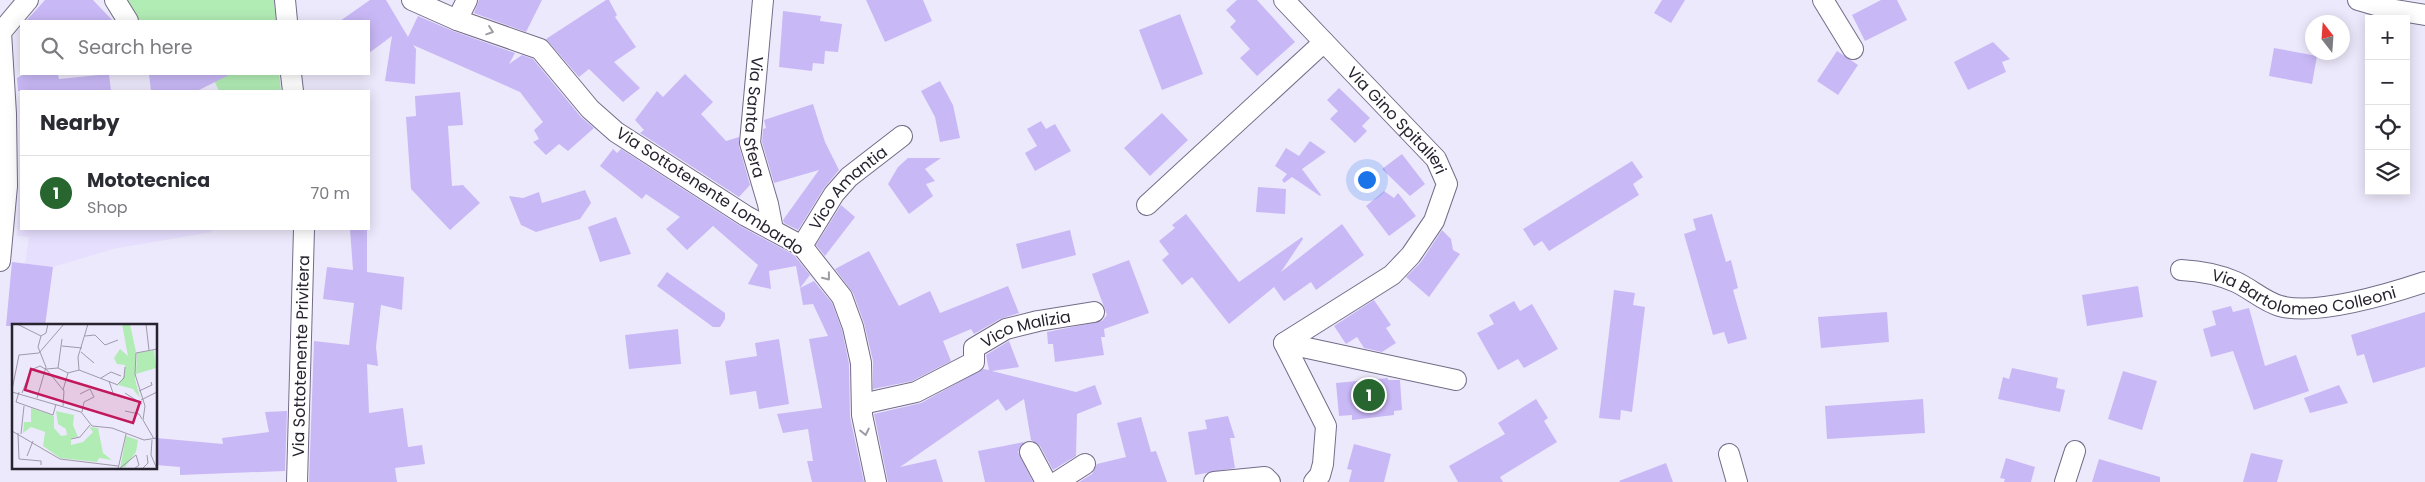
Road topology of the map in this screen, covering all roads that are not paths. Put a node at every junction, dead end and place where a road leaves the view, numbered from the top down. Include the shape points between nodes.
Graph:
1 (28, 0) edge
2 (115, 0) edge
3 (285, 0) edge
4 (412, 0) edge
5 (467, 0) edge
6 (763, 0) edge
7 (1284, 0) edge
8 (1824, 0) edge
9 (2358, 0) edge
10 (2425, 15) edge
11 (127, 20) edge
12 (287, 20) edge
13 (457, 20) junction
14 (1324, 42) junction
15 (1854, 49) dead end
16 (291, 75) edge
17 (293, 90) edge
18 (902, 136) dead end
19 (1147, 205) dead end
20 (304, 230) edge
21 (773, 230) junction
22 (802, 246) junction
23 (0, 261) edge
24 (2181, 270) dead end
25 (2425, 282) edge
26 (1094, 312) dead end
27 (1284, 343) junction
28 (1456, 380) dead end
29 (862, 404) junction
30 (2075, 451) dead end
31 (1030, 452) dead end
32 (1729, 454) dead end
33 (1085, 464) dead end
34 (297, 482) edge
35 (876, 482) edge
36 (1046, 482) edge
37 (1057, 482) edge
38 (1214, 482) edge
39 (1270, 482) edge
40 (1314, 482) edge
41 (1737, 482) edge
42 (2066, 482) edge

1 - 23 street via 1,32 7,186
2 - 11 street
3 - 12 street
4 - 13 street, Via Sottotenente Lombardo
5 - 13 street
6 - 21 street, Via Santa Sfera via 750,144
7 - 14 street, Via Gino Spitalieri
8 - 15 street
9 - 10 street
13 -> 21 street, Via Sottotenente Lombardo via 540,49 590,110 616,132
14 - 19 street
14 - 27 street, Via Gino Spitalieri via 1436,160 1447,184 1434,221 1412,256 1392,275
16 - 17 street
18 - 22 street, Vico Amantia via 834,194
20 - 34 street, Via Sottotenente Privitera
21 - 22 street, Via Sottotenente Lombardo
22 -> 29 street, Via Sottotenente Lombardo via 842,297 853,327 860,363
24 - 25 street, Via Bartolomeo Colleoni via 2209,272 2236,282 2278,306 2303,310
26 - 29 street, Vico Malizia via 1006,329 974,348 974,362 940,380 916,392
27 - 28 street
27 - 40 street via 1326,426 1323,464
29 -> 35 street, Via Sottotenente Lombardo
30 - 42 street
31 - 36 street
32 - 41 street
33 - 37 street
38 - 39 street via 1265,477

